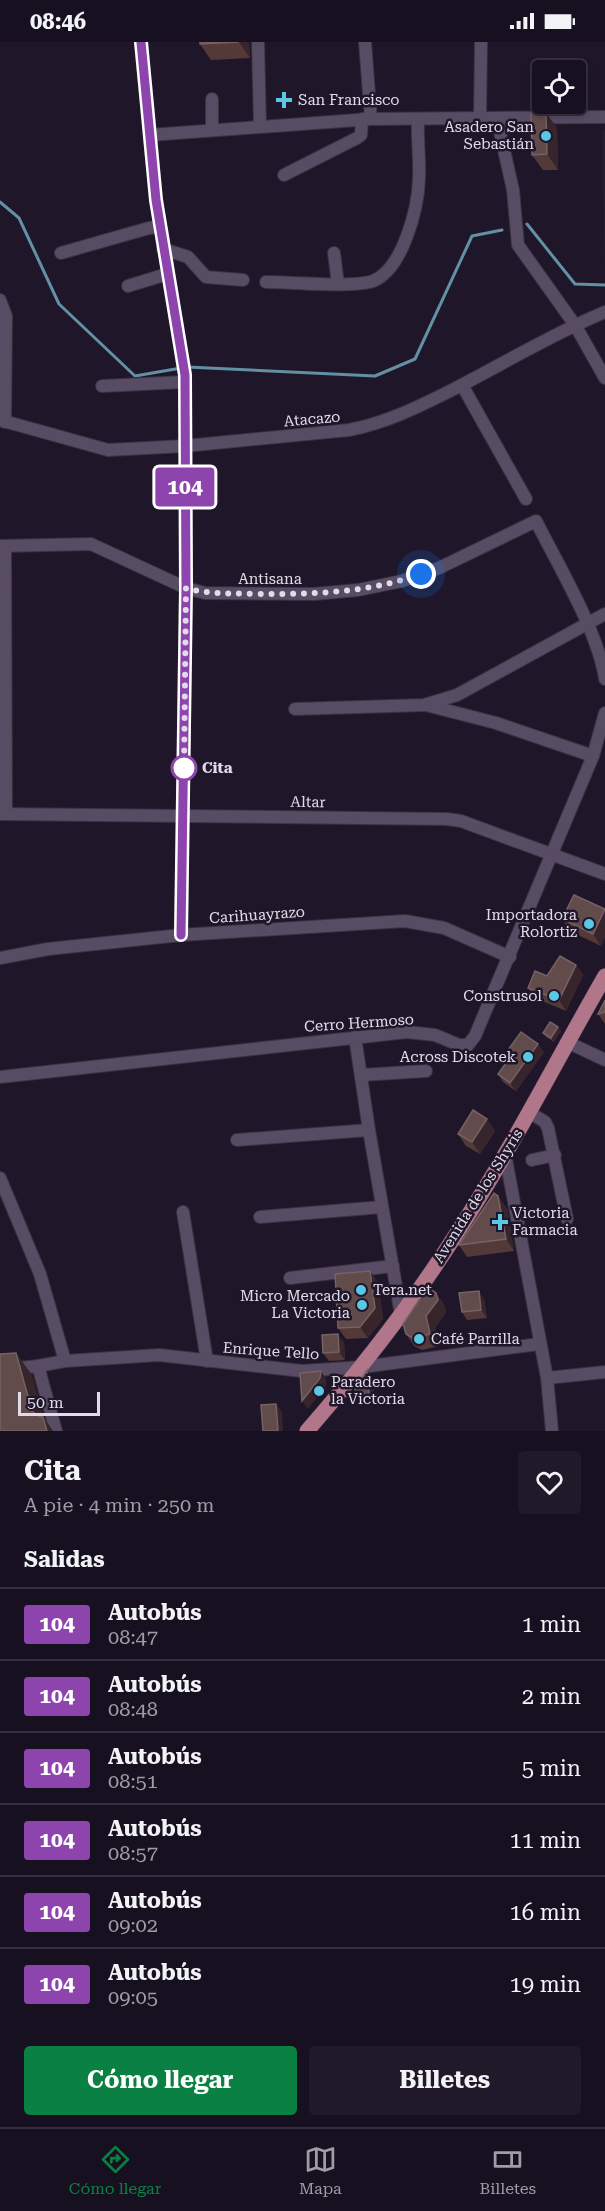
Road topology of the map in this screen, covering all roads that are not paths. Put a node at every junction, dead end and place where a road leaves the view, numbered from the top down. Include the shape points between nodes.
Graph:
1 (141, 42) edge
2 (258, 42) edge
3 (365, 42) edge
4 (481, 42) edge
5 (212, 99) dead end
6 (605, 117) edge
7 (366, 119) junction
8 (418, 119) junction
9 (480, 119) junction
10 (497, 119) junction
11 (260, 127) junction
12 (212, 130) junction
13 (150, 135) junction
14 (284, 175) dead end
15 (159, 227) junction
16 (163, 249) junction
17 (62, 253) dead end
18 (334, 253) dead end
19 (167, 274) junction
20 (243, 280) dead end
21 (266, 282) dead end
22 (338, 284) junction
23 (128, 286) dead end
24 (0, 300) edge
25 (605, 312) edge
26 (575, 325) junction
27 (605, 378) edge
28 (185, 379) junction
29 (462, 385) junction
30 (102, 386) dead end
31 (2, 421) edge
32 (185, 446) junction
33 (526, 499) dead end
34 (2, 546) edge
35 (186, 588) junction
36 (605, 614) edge
37 (587, 624) junction
38 (605, 679) edge
39 (424, 705) junction
40 (295, 709) dead end
41 (605, 713) edge
42 (593, 756) junction
43 (3, 814) edge
44 (184, 815) junction
45 (552, 853) junction
46 (605, 874) edge
47 (181, 935) junction
48 (510, 957) junction
49 (0, 958) edge
50 (605, 976) edge
51 (355, 1037) junction
52 (567, 1042) junction
53 (605, 1060) edge
54 (426, 1071) dead end
55 (361, 1075) junction
56 (0, 1077) edge
57 (529, 1112) junction
58 (369, 1130) junction
59 (237, 1140) dead end
60 (505, 1154) junction
61 (555, 1155) junction
62 (532, 1160) dead end
63 (0, 1178) edge
64 (382, 1207) junction
65 (183, 1212) dead end
66 (260, 1217) dead end
67 (567, 1219) dead end
68 (393, 1266) junction
69 (290, 1278) dead end
70 (402, 1315) junction
71 (539, 1344) junction
72 (65, 1361) junction
73 (207, 1361) junction
74 (39, 1366) junction
75 (362, 1367) junction
76 (0, 1370) edge
77 (605, 1372) edge
78 (547, 1378) junction
79 (56, 1431) edge
80 (308, 1431) edge
81 (552, 1431) edge

1 - 13 street
2 - 11 street
3 - 7 street
4 - 9 street
5 - 12 street
6 - 10 street
7 - 8 street
7 - 11 street
7 - 14 street via 357,138
8 - 9 street
8 - 22 street via 416,205 398,255 383,275 371,282
9 - 10 street
10 - 26 street via 513,190 518,245
11 - 12 street
12 - 13 street
13 - 15 street
15 - 16 street
15 - 17 street
16 - 19 street
16 - 20 street via 188,257 206,277
18 - 22 street
19 - 23 street
19 - 28 street
21 - 22 street
24 - 31 street via 6,316
25 - 26 street, Atacazo
26 - 27 street
26 - 29 street, Atacazo
28 - 30 street
28 - 32 street
29 - 32 street, Atacazo via 402,415 365,427
29 - 33 street
31 - 32 street, Atacazo via 108,450
32 - 35 street
34 - 35 street, Antisana via 91,544
34 - 43 street
35 - 37 street, Antisana via 205,593 314,594 358,590 439,568 536,520
35 - 44 street
36 - 37 street
37 - 38 street
37 - 39 street via 457,694
39 - 40 street
39 - 42 street via 496,723
41 - 42 street, Cerro Hermoso
42 - 45 street, Cerro Hermoso
43 - 44 street, Altar
44 - 45 street, Altar via 447,819
44 - 47 street
45 - 46 street, Altar
45 - 48 street, Cerro Hermoso
47 - 48 street, Carihuayrazo via 405,921 444,928
47 - 49 street, Carihuayrazo
48 - 51 street, Cerro Hermoso via 468,1045 407,1032
50 - 52 main road, Avenida de los Shyris
51 - 55 street
51 - 56 street, Cerro Hermoso
52 - 53 street
52 - 57 main road, Avenida de los Shyris
54 - 55 street
55 - 58 street
57 - 60 main road, Avenida de los Shyris
57 - 61 street via 545,1122
58 - 59 street
58 - 64 street
60 - 70 main road, Avenida de los Shyris
60 - 71 street
61 - 62 street
61 - 67 street
63 - 72 street via 40,1274
64 - 66 street
64 - 68 street
65 - 73 street
68 - 69 street
68 - 70 street
70 - 75 main road, Avenida de los Shyris
71 - 75 street, Enrique Tello
71 - 78 street
72 - 73 street, Enrique Tello via 159,1355
72 - 74 street, Enrique Tello
73 - 75 street, Enrique Tello via 302,1371
74 - 76 street, Enrique Tello
74 - 79 street
75 - 80 main road, Avenida de los Shyris
77 - 78 street
78 - 81 street

